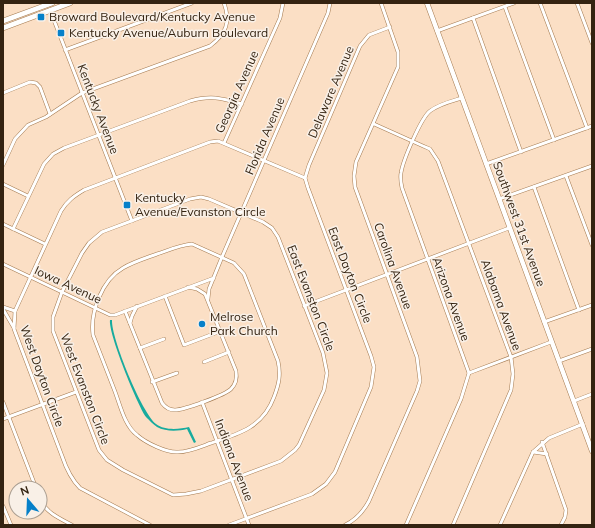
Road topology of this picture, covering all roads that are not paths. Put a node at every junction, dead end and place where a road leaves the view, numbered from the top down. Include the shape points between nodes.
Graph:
1 (70, 3) edge
2 (192, 3) edge
3 (224, 3) edge
4 (284, 3) edge
5 (330, 3) edge
6 (381, 3) edge
7 (427, 3) edge
8 (514, 3) edge
9 (540, 3) edge
10 (577, 3) edge
11 (49, 4) edge
12 (505, 6) junction
13 (50, 10) junction
14 (473, 18) junction
15 (3, 21) edge
16 (390, 27) junction
17 (3, 28) edge
18 (438, 31) junction
19 (590, 33) edge
20 (592, 43) edge
21 (65, 50) junction
22 (3, 92) edge
23 (82, 93) junction
24 (462, 98) junction
25 (242, 104) junction
26 (50, 114) junction
27 (374, 124) junction
28 (592, 126) edge
29 (587, 128) junction
30 (99, 136) junction
31 (554, 140) junction
32 (412, 141) junction
33 (224, 143) junction
34 (521, 152) junction
35 (264, 160) junction
36 (486, 164) junction
37 (3, 165) edge
38 (592, 166) edge
39 (566, 176) junction
40 (115, 178) junction
41 (305, 178) junction
42 (3, 184) edge
43 (534, 187) junction
44 (28, 196) junction
45 (498, 199) junction
46 (241, 213) junction
47 (132, 221) junction
48 (3, 224) edge
49 (509, 228) junction
50 (13, 229) junction
51 (468, 243) junction
52 (45, 244) junction
53 (592, 245) edge
54 (222, 257) junction
55 (427, 259) junction
56 (3, 264) edge
57 (386, 274) junction
58 (30, 277) junction
59 (214, 278) junction
60 (188, 287) junction
61 (345, 290) junction
62 (62, 292) junction
63 (165, 296) junction
64 (208, 299) junction
65 (592, 305) edge
66 (137, 306) junction
67 (304, 306) junction
68 (3, 308) edge
69 (95, 308) junction
70 (579, 310) junction
71 (15, 311) junction
72 (125, 311) junction
73 (544, 322) junction
74 (130, 323) junction
75 (14, 329) junction
76 (221, 331) junction
77 (164, 339) dead end
78 (552, 342) junction
79 (140, 348) junction
80 (592, 349) edge
81 (229, 352) junction
82 (511, 357) junction
83 (559, 361) junction
84 (204, 362) dead end
85 (177, 373) dead end
86 (469, 373) junction
87 (152, 382) junction
88 (76, 392) junction
89 (592, 394) edge
90 (574, 401) junction
91 (3, 402) edge
92 (202, 402) junction
93 (42, 404) junction
94 (8, 417) junction
95 (3, 419) edge
96 (583, 424) junction
97 (590, 439) edge
98 (217, 441) junction
99 (542, 442) junction
100 (592, 451) edge
101 (533, 452) junction
102 (547, 454) junction
103 (33, 480) edge
104 (232, 480) junction
105 (3, 506) edge
106 (48, 511) edge
107 (4, 513) edge
108 (246, 518) junction
109 (11, 525) edge
110 (72, 525) edge
111 (150, 525) edge
112 (229, 525) edge
113 (249, 525) edge
114 (345, 525) edge
115 (406, 525) edge
116 (453, 525) edge
117 (500, 525) edge
118 (562, 525) edge

1 - 13 main road
2 - 21 street
3 - 23 street via 227,17 225,31 210,46
4 - 25 street, Georgia Avenue via 280,18
5 - 35 street, Florida Avenue via 328,13
6 - 16 street, Carolina Avenue
7 - 18 main road, Southwest 31st Avenue
8 - 12 street
9 - 29 street
10 - 19 street
11 - 13 street, Kentucky Avenue
11 - 15 main road
12 - 14 street
12 - 31 street
13 - 17 main road
13 - 21 street, Kentucky Avenue
14 - 18 street
14 - 34 street
16 - 27 street, Carolina Avenue via 398,52 398,67
16 - 41 street, Delaware Avenue via 369,35 360,46
18 - 24 main road, Southwest 31st Avenue
19 - 20 street
21 - 23 street, Kentucky Avenue
22 - 26 street via 30,82 36,83
23 - 26 street
23 - 30 street, Kentucky Avenue
24 - 32 street, Arizona Avenue via 430,111 421,122
24 - 36 main road, Southwest 31st Avenue
25 - 30 street via 222,98 203,97
25 - 33 street, Georgia Avenue
26 - 37 street via 20,132
27 - 32 street, Alabama Avenue
27 - 57 street, Carolina Avenue via 356,162 354,176 355,187
28 - 29 street
29 - 31 street
30 - 40 street, Kentucky Avenue
30 - 44 street via 53,154 39,171
31 - 34 street
32 - 51 street, Alabama Avenue via 430,149 438,161
32 - 55 street, Arizona Avenue via 400,180
33 - 35 street
33 - 40 street via 210,142
34 - 36 street
35 - 41 street
35 - 46 street, Florida Avenue
36 - 45 main road, Southwest 31st Avenue
38 - 39 street
39 - 43 street
39 - 53 street
40 - 47 street, Kentucky Avenue
40 - 52 street, West Dayton Circle via 84,190 66,203
41 - 61 street, East Dayton Circle
42 - 44 street
43 - 45 street
43 - 70 street
44 - 50 street
45 - 49 main road, Southwest 31st Avenue
46 - 47 street, East Evanston Circle via 209,199 196,198
46 - 54 street, Florida Avenue
46 - 67 street, East Evanston Circle via 272,228 278,237
47 - 62 street, West Evanston Circle via 102,232 89,243
48 - 50 street
49 - 51 street
49 - 73 main road, Southwest 31st Avenue
50 - 52 street
51 - 55 street
51 - 82 street, Alabama Avenue
52 - 58 street, West Dayton Circle
54 - 59 street, Florida Avenue
54 - 69 street via 192,244 122,268 107,282
54 - 98 street via 234,263 244,274 280,371 279,384 265,415 251,428
55 - 57 street
55 - 86 street, Arizona Avenue
56 - 58 street, Iowa Avenue
57 - 61 street
57 - 114 street, Carolina Avenue via 417,357 420,381 369,501 361,514
58 - 62 street, Iowa Avenue
58 - 71 street, West Dayton Circle
59 - 60 street, Iowa Avenue
59 - 64 street, Florida Avenue
60 - 63 street, Iowa Avenue
60 - 64 street via 201,291
61 - 67 street
61 - 108 street, East Dayton Circle via 374,367 372,387 336,472 326,484 312,494
62 - 69 street, Iowa Avenue
62 - 88 street, West Evanston Circle via 52,317 53,331
63 - 66 street, Iowa Avenue
63 - 76 street via 184,345
64 - 76 street
65 - 70 street
66 - 72 street, Iowa Avenue
66 - 74 street
67 - 104 street, East Evanston Circle via 325,360 327,373 324,390 295,450 281,461
68 - 71 street
68 - 75 street
69 - 72 street, Iowa Avenue via 110,315
69 - 98 street via 92,324 94,335 126,421 136,434 150,444 177,453
70 - 73 street
71 - 75 street, West Dayton Circle
72 - 74 street
73 - 78 main road, Southwest 31st Avenue
74 - 79 street
75 - 93 street, West Dayton Circle
76 - 81 street
77 - 79 street
78 - 82 street
78 - 83 main road, Southwest 31st Avenue
79 - 87 street
80 - 83 street
81 - 84 street
81 - 92 street via 236,371 233,388
82 - 86 street
82 - 116 street, Alabama Avenue via 511,390
83 - 90 main road, Southwest 31st Avenue
85 - 87 street
86 - 115 street via 461,399
87 - 92 street via 162,403 169,409 180,410
88 - 93 street
88 - 104 street, West Evanston Circle via 99,450 107,460 123,470 173,495 194,493
89 - 90 street
90 - 96 main road, Southwest 31st Avenue
91 - 94 street
92 - 98 street, Indiana Avenue
93 - 94 street
93 - 111 street, West Dayton Circle via 74,482 80,488
94 - 95 street
94 - 103 street
96 - 97 main road, Southwest 31st Avenue
96 - 99 street
97 - 100 main road, Southwest 31st Avenue
98 - 104 street, Indiana Avenue
99 - 101 street
99 - 102 street
101 - 102 street
101 - 117 street
102 - 118 street via 566,510
104 - 108 street, Indiana Avenue
105 - 107 street
106 - 110 street
107 - 109 street
108 - 112 street
108 - 113 street, Indiana Avenue

